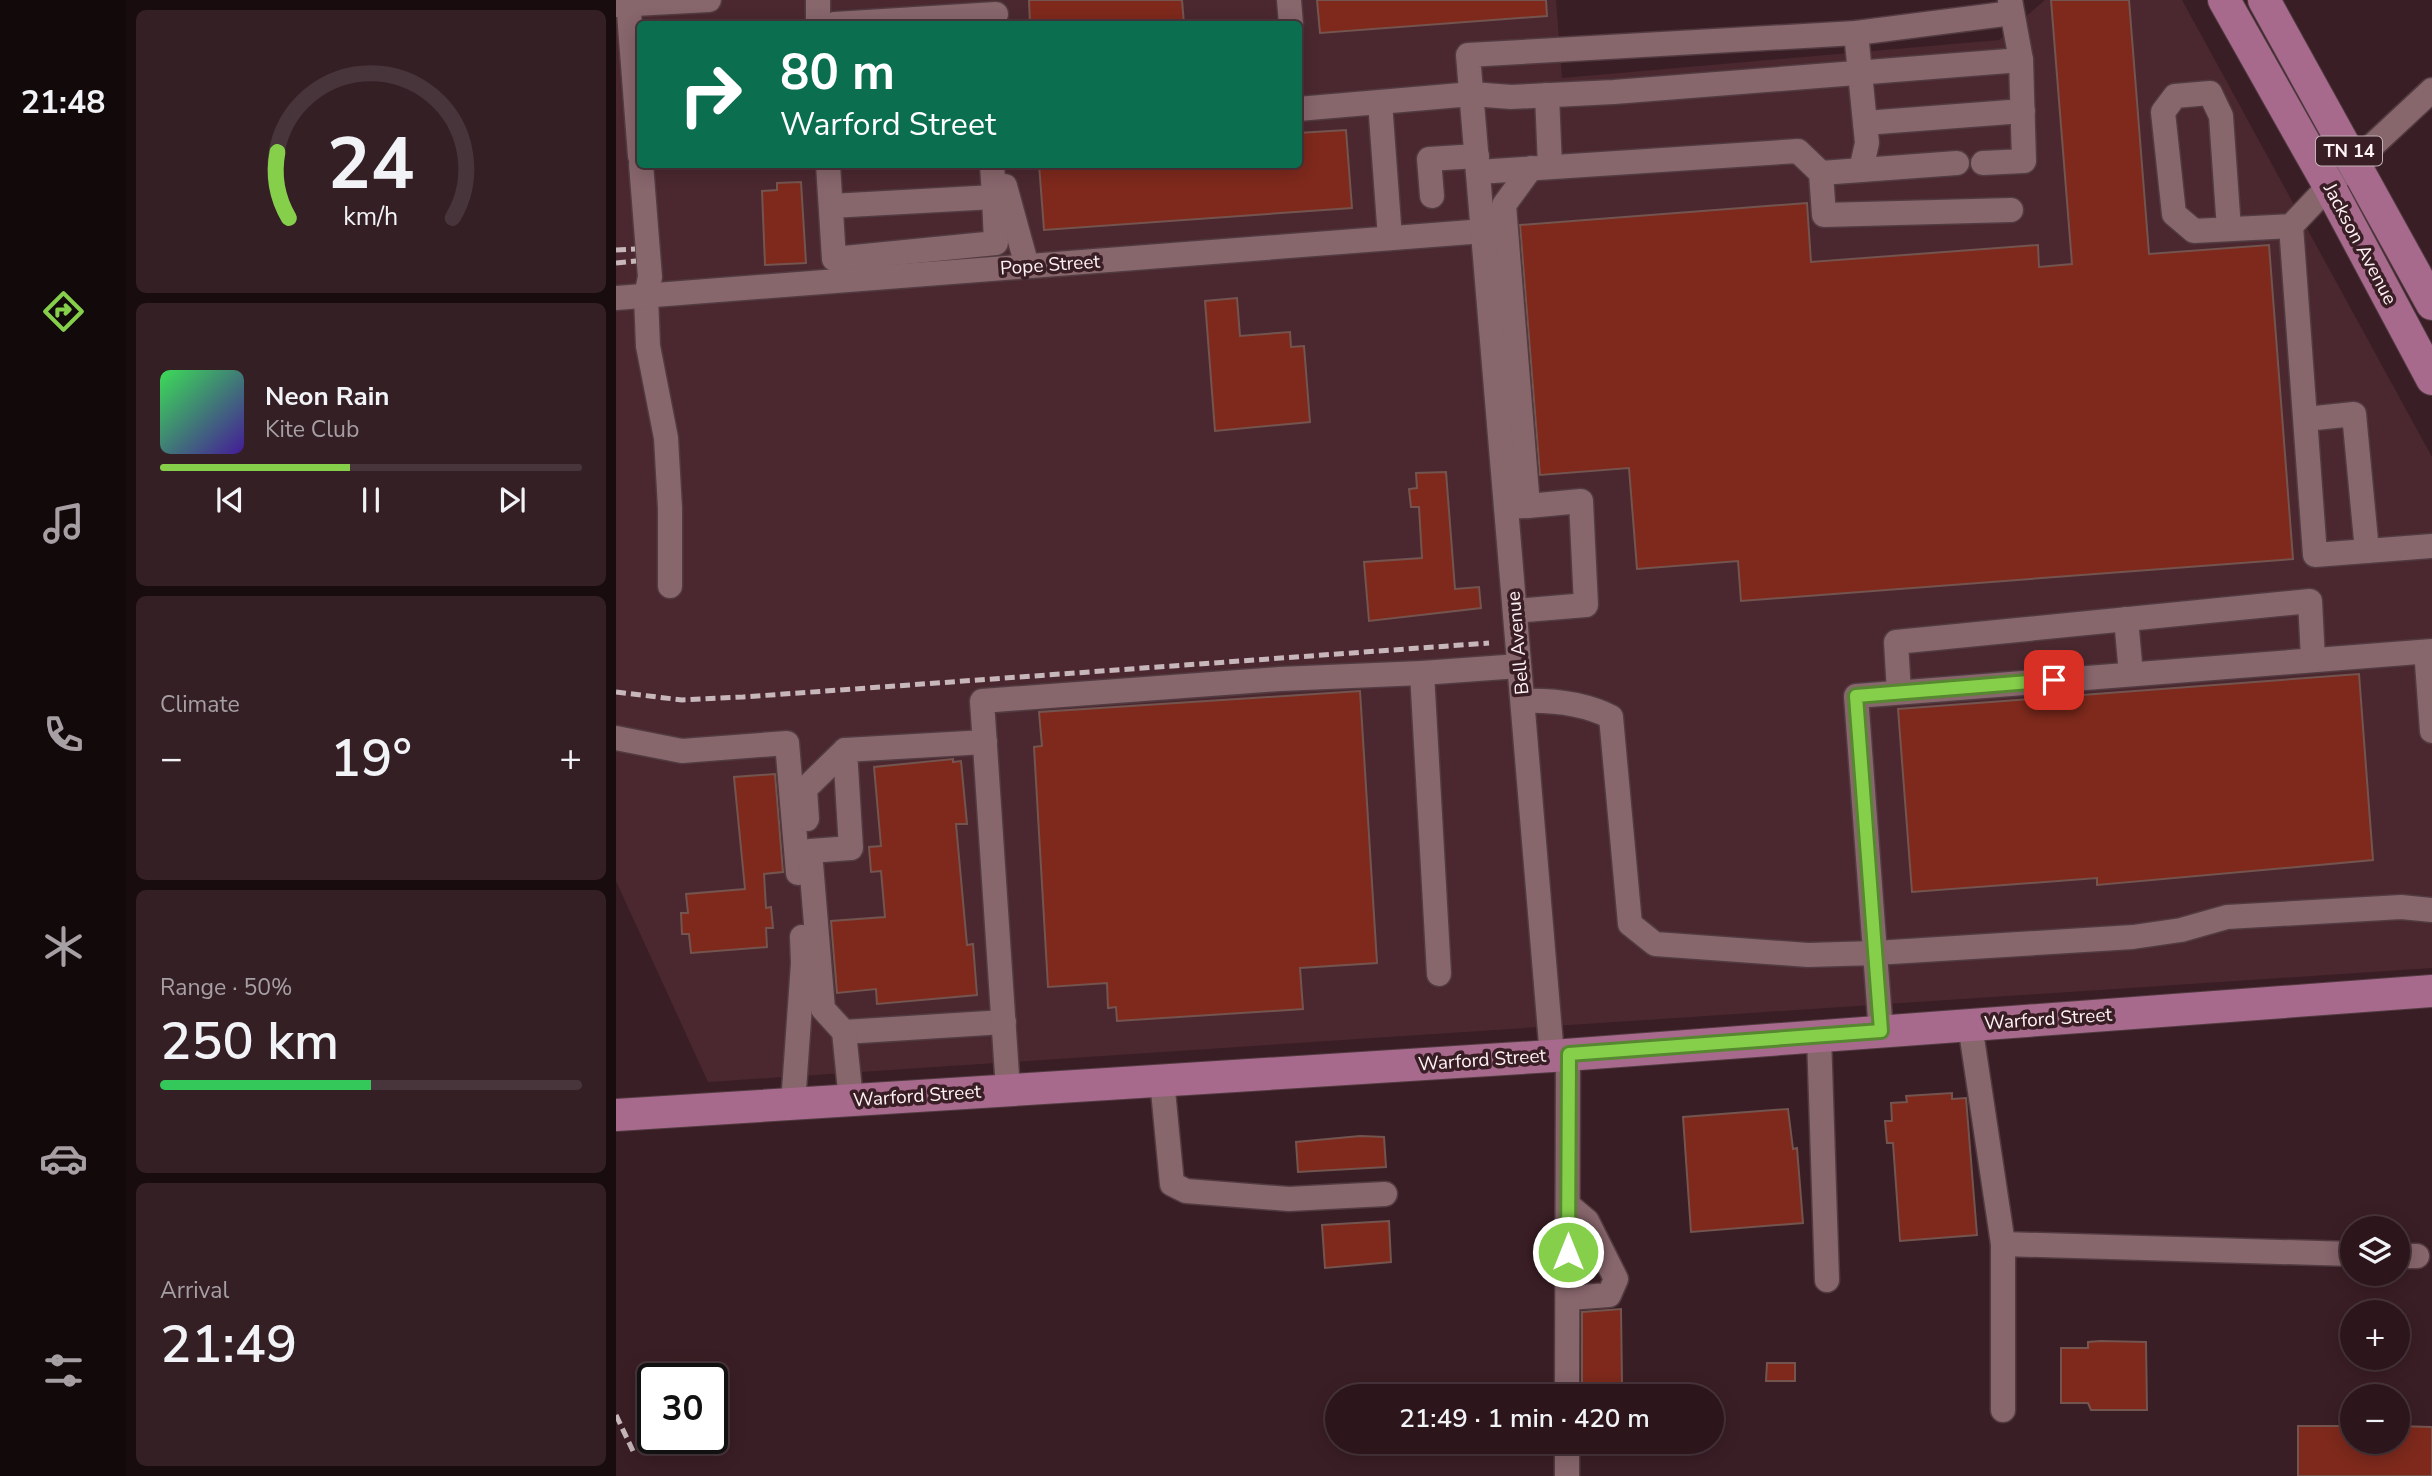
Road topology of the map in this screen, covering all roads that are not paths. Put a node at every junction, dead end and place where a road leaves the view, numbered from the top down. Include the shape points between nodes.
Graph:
1 (709, 0) edge
2 (818, 0) edge
3 (1289, 0) edge
4 (2224, 0) edge
5 (2264, 0) edge
6 (624, 3) edge
7 (2011, 7) edge
8 (990, 16) edge
9 (818, 21) edge
10 (893, 21) edge
11 (1291, 21) edge
12 (1856, 33) junction
13 (2021, 60) junction
14 (1860, 74) junction
15 (2432, 90) edge
16 (1472, 94) junction
17 (1547, 95) junction
18 (1380, 102) junction
19 (1302, 106) edge
20 (2023, 111) junction
21 (1865, 123) junction
22 (637, 127) edge
23 (2355, 161) junction
24 (1957, 163) dead end
25 (1983, 163) dead end
26 (1478, 164) junction
27 (641, 168) edge
28 (828, 168) edge
29 (993, 168) edge
30 (1001, 168) edge
31 (1541, 168) junction
32 (1861, 170) junction
33 (1821, 173) junction
34 (2329, 186) junction
35 (1432, 195) dead end
36 (1000, 196) junction
37 (831, 206) junction
38 (2011, 210) dead end
39 (2291, 226) junction
40 (2229, 229) junction
41 (1484, 231) junction
42 (1390, 238) junction
43 (1027, 266) junction
44 (646, 296) junction
45 (616, 298) edge
46 (2432, 304) edge
47 (2429, 369) edge
48 (2306, 419) junction
49 (1517, 506) junction
50 (2432, 546) edge
51 (2367, 551) junction
52 (670, 586) dead end
53 (1515, 611) junction
54 (2126, 619) junction
55 (2432, 651) edge
56 (2313, 659) junction
57 (1520, 666) junction
58 (1422, 673) junction
59 (2131, 674) junction
60 (1899, 692) junction
61 (1522, 701) junction
62 (2432, 731) edge
63 (616, 738) edge
64 (985, 742) junction
65 (845, 750) junction
66 (810, 851) junction
67 (2432, 910) edge
68 (1875, 953) junction
69 (1439, 974) dead end
70 (2432, 991) edge
71 (1004, 1022) junction
72 (1970, 1025) junction
73 (1881, 1031) junction
74 (844, 1032) junction
75 (1819, 1036) junction
76 (1560, 1055) junction
77 (1162, 1080) junction
78 (1008, 1090) junction
79 (851, 1100) junction
80 (793, 1104) junction
81 (616, 1115) edge
82 (1385, 1194) dead end
83 (1568, 1205) junction
84 (2003, 1244) junction
85 (2340, 1254) edge
86 (1826, 1280) dead end
87 (1568, 1298) junction
88 (1567, 1384) edge
89 (2003, 1410) dead end
90 (1567, 1454) edge
91 (1567, 1476) edge

1 - 6 street
2 - 9 street
3 - 11 street
4 - 34 main road, Jackson Avenue / TN 14
5 - 23 main road, Jackson Avenue / TN 14
6 - 22 street
7 - 12 street
7 - 13 street
8 - 10 street
12 - 14 street
12 - 16 street, Bell Avenue via 1468,55
13 - 14 street
13 - 20 street
14 - 17 street
14 - 21 street
15 - 23 street
16 - 17 street
16 - 18 street
16 - 26 street, Bell Avenue
17 - 31 street
18 - 19 street
18 - 42 street
20 - 21 street
20 - 25 street via 2024,161
21 - 32 street via 1867,143
23 - 34 street
23 - 46 main road, Jackson Avenue / TN 14
24 - 32 street
26 - 31 street
26 - 35 street via 1429,159
26 - 41 street, Bell Avenue
27 - 44 street via 650,277
28 - 37 street
29 - 36 street
30 - 36 street
31 - 33 street via 1798,151
31 - 49 street via 1504,205
32 - 33 street
33 - 38 street via 1824,215
34 - 39 street
34 - 47 main road, Jackson Avenue / TN 14
36 - 37 street
36 - 37 street via 996,243 834,260
36 - 43 street
39 - 40 street
39 - 48 street
40 - 40 street via 2194,231 2174,214 2163,112 2175,96 2210,93 2221,116
41 - 42 street, Pope Street
41 - 49 street, Bell Avenue
42 - 43 street, Pope Street
43 - 44 street, Pope Street
44 - 45 street, Pope Street
44 - 52 street via 648,346 666,438
48 - 51 street via 2354,414
48 - 51 street via 2315,555
49 - 53 street, Bell Avenue
49 - 53 street via 1581,501 1586,605
50 - 51 street
53 - 57 street, Bell Avenue
54 - 56 street via 2310,601
54 - 59 street
54 - 60 street via 1896,642
55 - 56 street
55 - 62 street via 2427,663
56 - 59 street
57 - 58 street
57 - 61 street, Bell Avenue
58 - 64 street via 982,701
58 - 69 street
59 - 60 street
60 - 68 street via 1856,696
61 - 68 street via 1591,707 1611,718 1630,924 1655,944 1808,955
61 - 76 street, Bell Avenue
63 - 80 street via 682,751 787,743 803,963
64 - 65 street
64 - 71 street
65 - 66 street via 805,789
65 - 66 street via 851,848
66 - 74 street via 823,1009
67 - 68 street via 2401,907 2227,917 2133,937
68 - 73 street
70 - 72 main road, Warford Street
71 - 74 street
71 - 78 street
72 - 73 main road, Warford Street
72 - 84 street
73 - 75 main road, Warford Street
74 - 79 street
75 - 76 main road, Warford Street
75 - 86 street
76 - 77 main road, Warford Street
76 - 83 street, Bell Avenue
77 - 78 main road, Warford Street
77 - 82 street via 1172,1184 1186,1191 1289,1199
78 - 79 main road, Warford Street
79 - 80 main road, Warford Street
80 - 81 main road, Warford Street
83 - 87 street, Bell Avenue
83 - 87 street via 1587,1221 1616,1279 1609,1295
84 - 85 street
84 - 89 street
87 - 88 street, Bell Avenue
90 - 91 street

